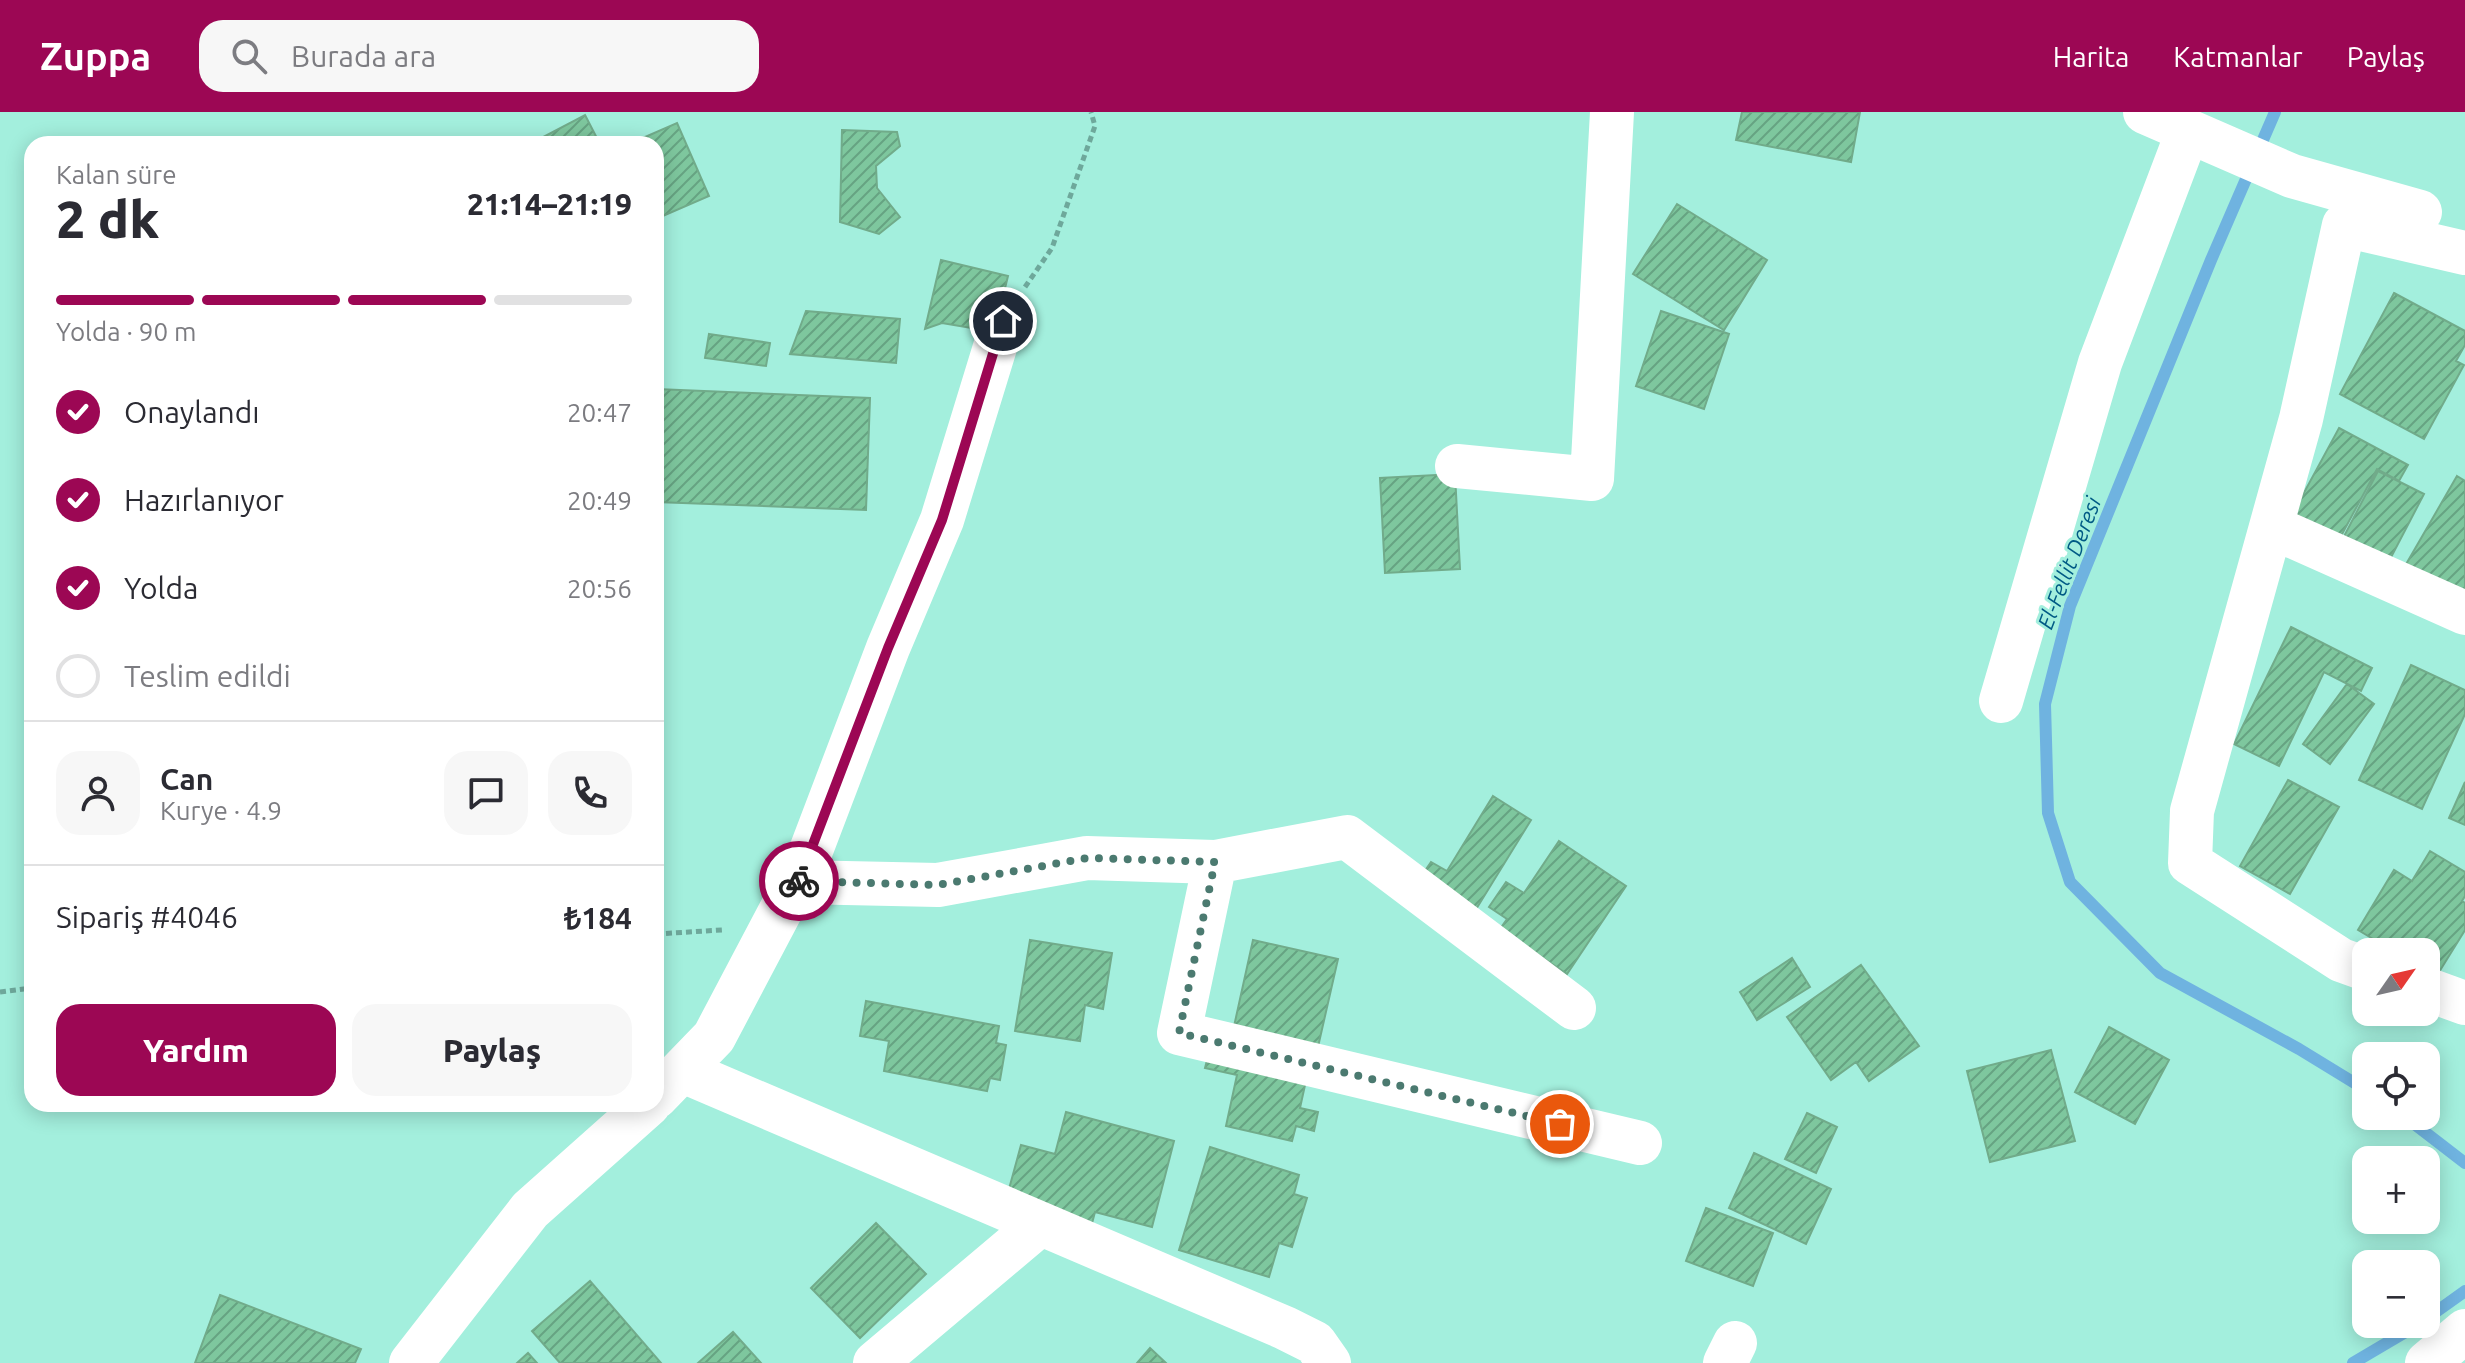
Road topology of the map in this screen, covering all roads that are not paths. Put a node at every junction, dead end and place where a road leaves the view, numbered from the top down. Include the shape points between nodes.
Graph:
1 (1612, 112) edge
2 (2145, 112) edge
3 (2188, 131) junction
4 (2349, 210) junction
5 (2465, 223) edge
6 (2465, 253) edge
7 (1003, 321) road end
8 (1457, 466) dead end
9 (2272, 527) junction
10 (2465, 613) edge
11 (2001, 701) dead end
12 (1215, 862) junction
13 (799, 882) junction
14 (2352, 964) edge
15 (2440, 994) edge
16 (2465, 1003) edge
17 (1574, 1008) dead end
18 (670, 1084) edge
19 (640, 1112) edge
20 (1640, 1143) dead end
21 (1040, 1224) junction
22 (2465, 1331) edge
23 (411, 1363) edge
24 (875, 1363) edge
25 (1329, 1363) edge
26 (2427, 1363) edge

1 - 8 street via 1592,479
2 - 3 street
3 - 4 street via 2281,171
3 - 11 street via 2100,363
4 - 5 street
4 - 6 street
4 - 9 street
7 - 13 street via 942,520
9 - 10 street
9 - 14 street via 2192,811 2190,863
12 - 13 street via 1087,858 938,885
12 - 17 street via 1347,837
12 - 20 street via 1179,1033
13 - 18 street via 714,1037
15 - 16 street
18 - 21 street
19 - 23 street via 530,1210
21 - 24 street
21 - 25 street via 1285,1328 1315,1343
22 - 26 street

